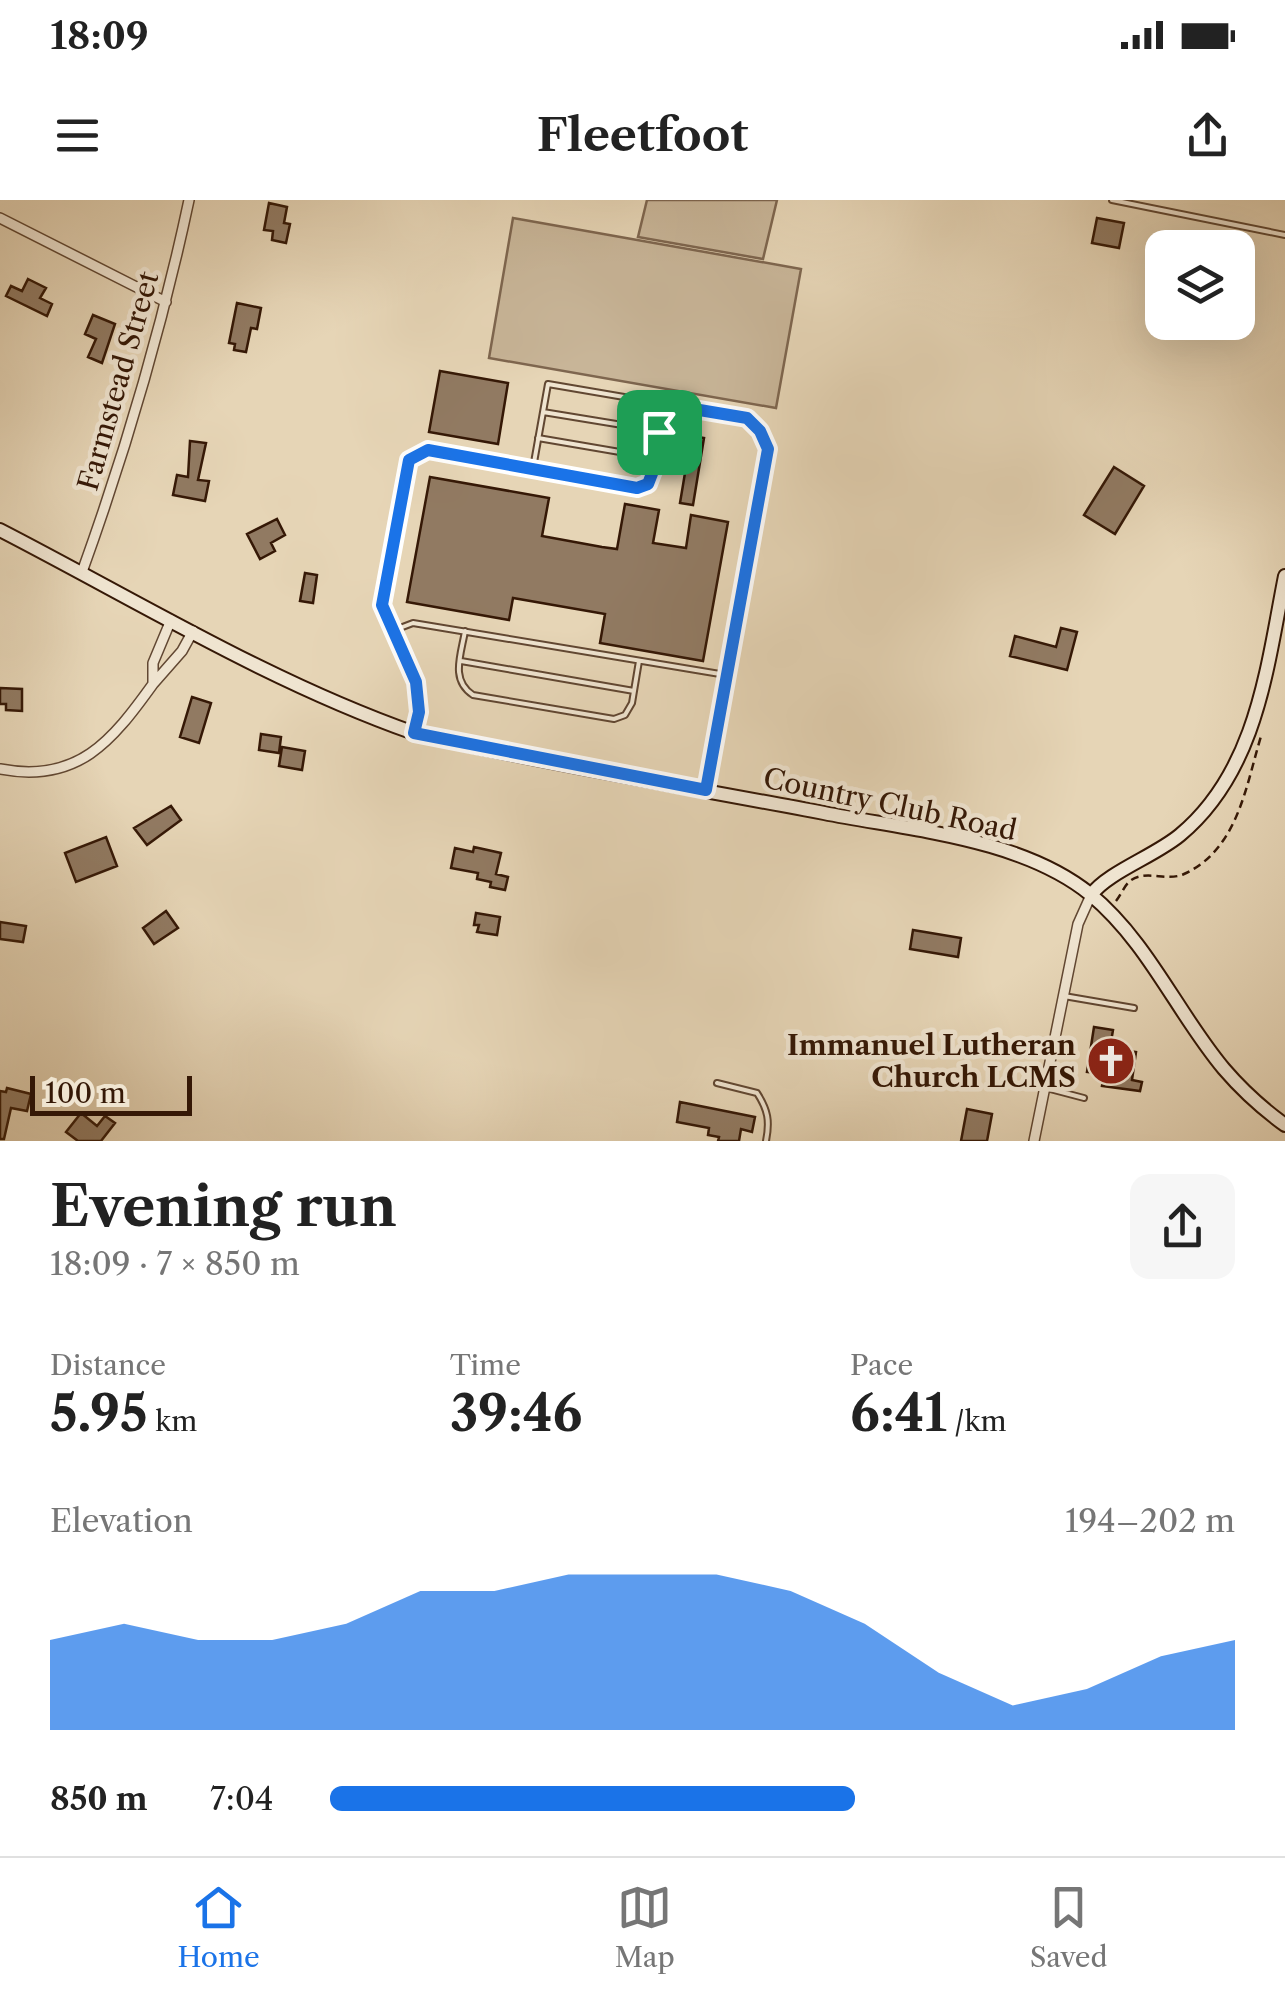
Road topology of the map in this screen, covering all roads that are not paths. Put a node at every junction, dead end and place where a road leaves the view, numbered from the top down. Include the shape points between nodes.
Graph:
1 (189, 200) edge
2 (1112, 200) edge
3 (0, 218) edge
4 (1285, 235) edge
5 (166, 302) junction
6 (664, 404) junction
7 (543, 412) junction
8 (659, 432) junction
9 (538, 438) junction
10 (655, 458) junction
11 (532, 468) junction
12 (0, 530) edge
13 (82, 572) junction
14 (1285, 576) edge
15 (172, 620) junction
16 (194, 630) junction
17 (465, 631) junction
18 (392, 632) junction
19 (1279, 645) edge
20 (638, 660) junction
21 (460, 661) junction
22 (727, 676) junction
23 (152, 684) junction
24 (634, 691) junction
25 (414, 733) junction
26 (0, 769) edge
27 (706, 790) junction
28 (1091, 895) junction
29 (1064, 996) junction
30 (1134, 1008) dead end
31 (717, 1083) dead end
32 (1046, 1088) junction
33 (1084, 1098) dead end
34 (1285, 1126) edge
35 (766, 1141) edge
36 (1034, 1141) edge

1 - 5 street, Farmstead Street
2 - 4 lane
3 - 5 street
5 - 13 street, Farmstead Street
6 - 7 lane via 548,384
6 - 8 lane
6 - 22 lane via 747,418 768,449
7 - 8 lane
7 - 9 lane
8 - 10 lane
9 - 10 lane
9 - 11 lane
10 - 11 lane via 648,484 637,488
11 - 18 lane via 428,450 409,460 382,605
12 - 13 main road, Country Club Road
13 - 15 main road, Country Club Road
14 - 19 main road
15 - 16 main road, Country Club Road
15 - 23 street via 153,663
16 - 23 street
16 - 25 main road, Country Club Road via 353,712
17 - 18 lane via 413,622
17 - 20 lane
17 - 21 lane
18 - 25 lane via 416,682
19 - 28 main road via 1251,728 1220,790 1182,834
20 - 22 lane
20 - 24 lane
21 - 24 lane
21 - 24 lane via 462,688 473,696 614,718 625,715
22 - 27 lane
23 - 26 street via 97,751 43,772
25 - 27 main road, Country Club Road
27 - 28 main road, Country Club Road via 987,846 1036,861
28 - 29 street via 1078,924
28 - 34 main road, Country Club Road via 1150,960 1222,1068
29 - 30 lane
29 - 32 street
31 - 35 lane via 757,1093 770,1123
32 - 33 lane
32 - 36 street

